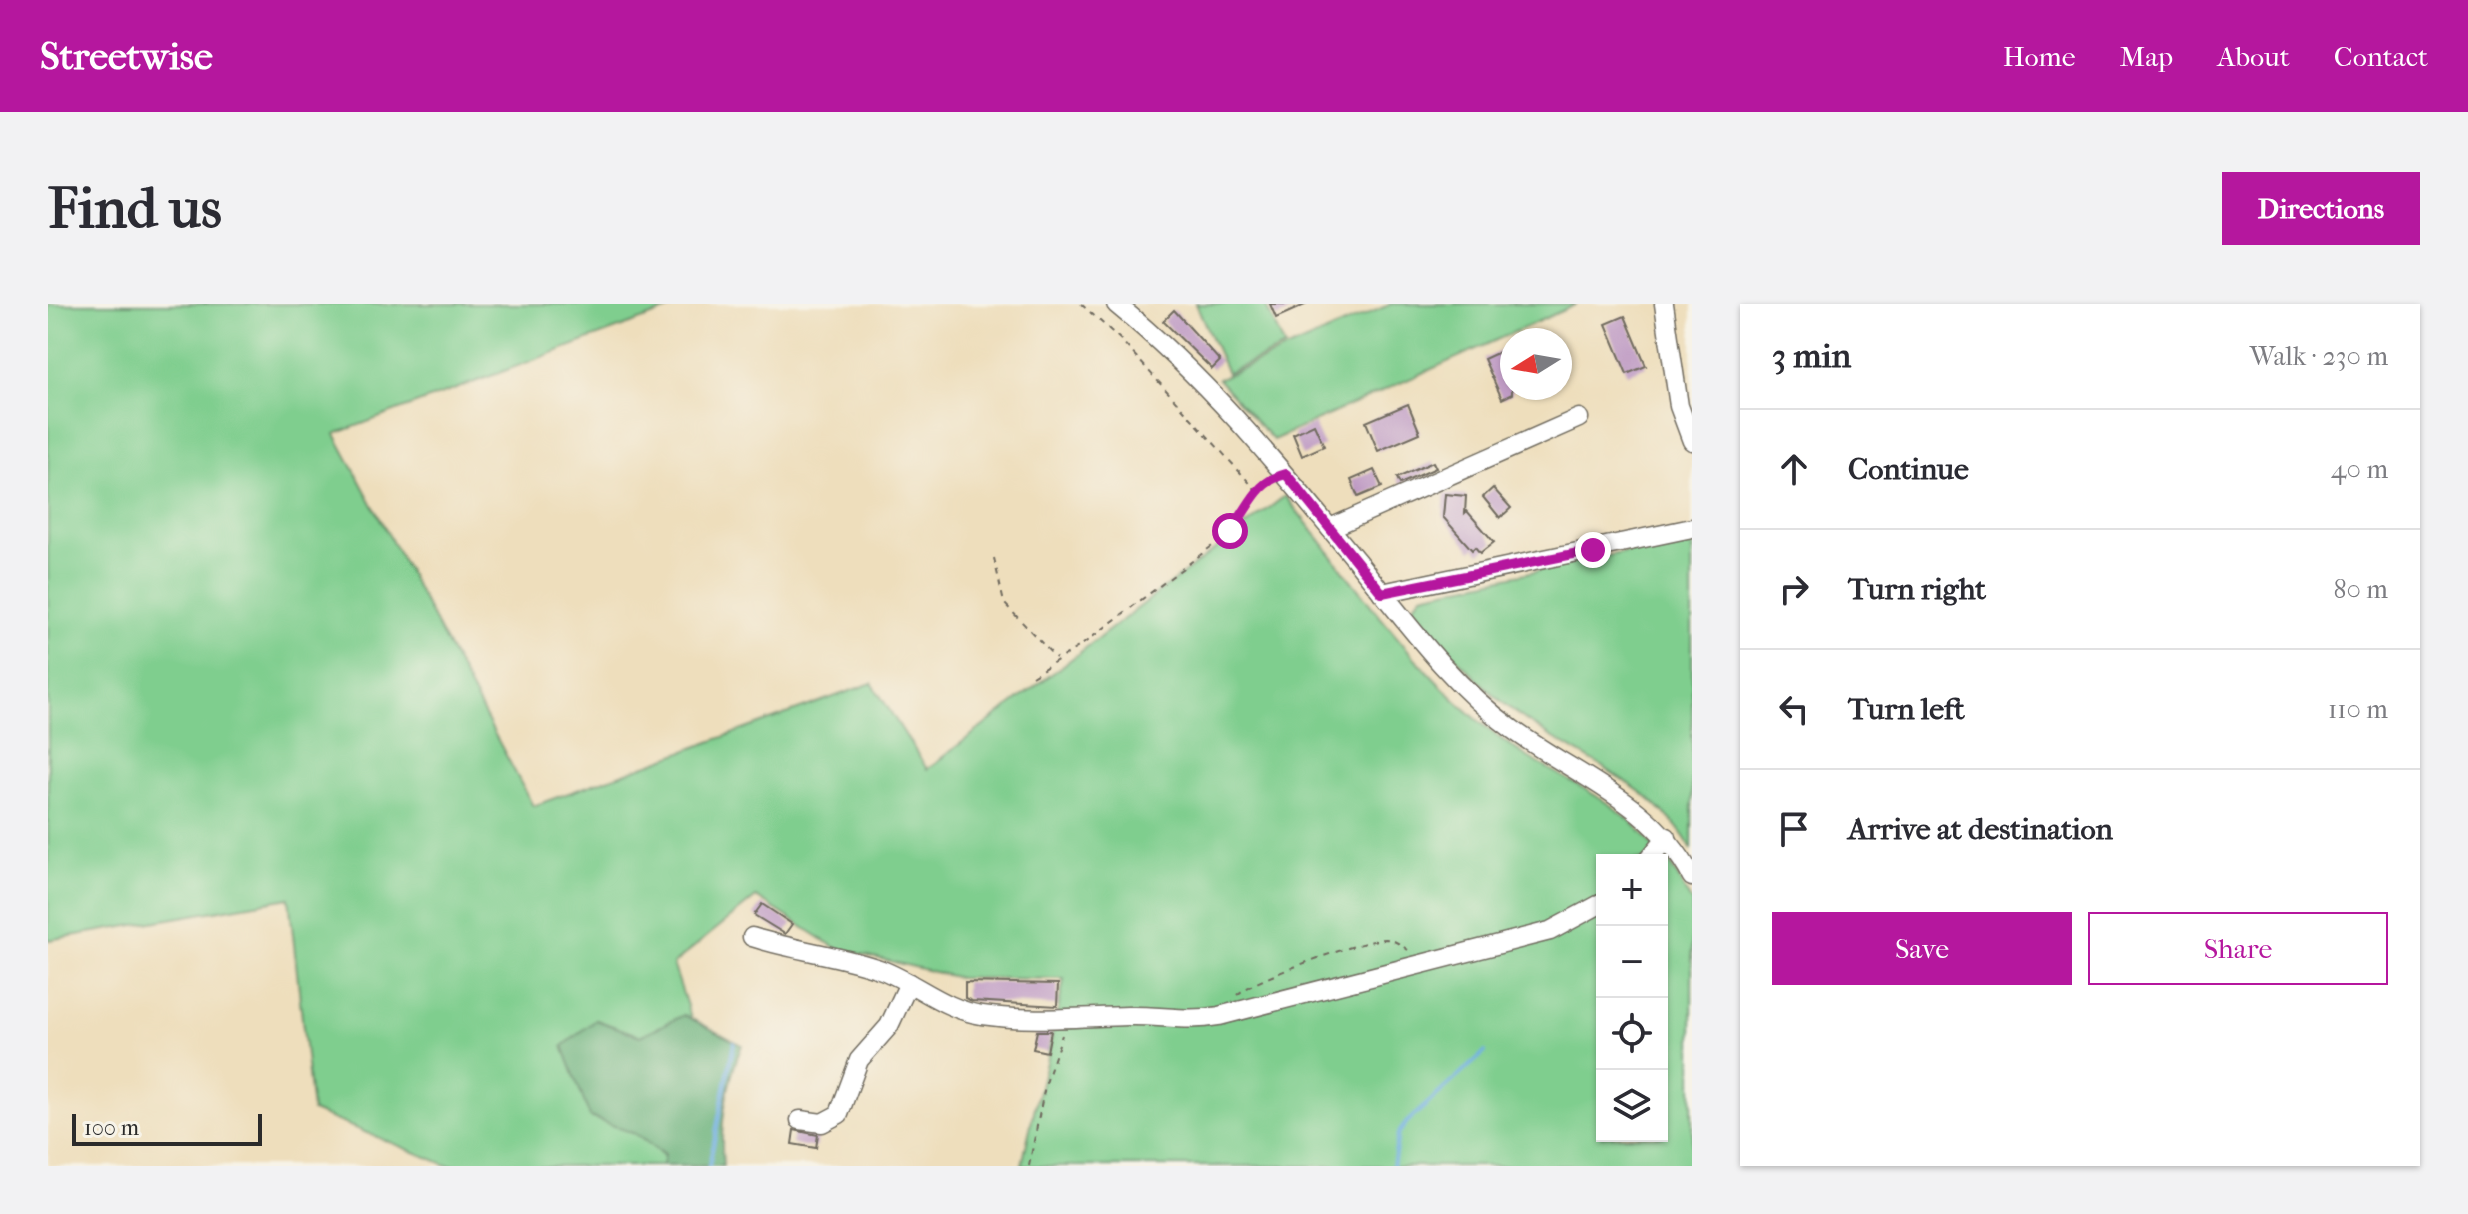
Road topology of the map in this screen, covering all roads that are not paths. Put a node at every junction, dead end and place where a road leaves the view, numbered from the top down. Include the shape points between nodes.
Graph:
1 (1116, 304) edge
2 (1664, 304) edge
3 (1684, 387) edge
4 (1579, 418) dead end
5 (1691, 438) edge
6 (1330, 528) junction
7 (1692, 528) edge
8 (1382, 593) junction
9 (1667, 837) junction
10 (1653, 854) edge
11 (1692, 877) edge
12 (1596, 906) edge
13 (752, 937) dead end
14 (909, 983) junction
15 (800, 1120) dead end

1 - 6 street via 1209,387
2 - 3 street
3 - 5 street
4 - 6 street
6 - 8 street
7 - 8 street
8 - 9 street via 1458,682 1498,718 1624,799
9 - 10 street
9 - 11 street
12 - 14 street via 1550,931 1219,1016 1180,1021 981,1015
13 - 14 street via 872,967
14 - 15 street via 889,1026 859,1060 839,1114 822,1123

